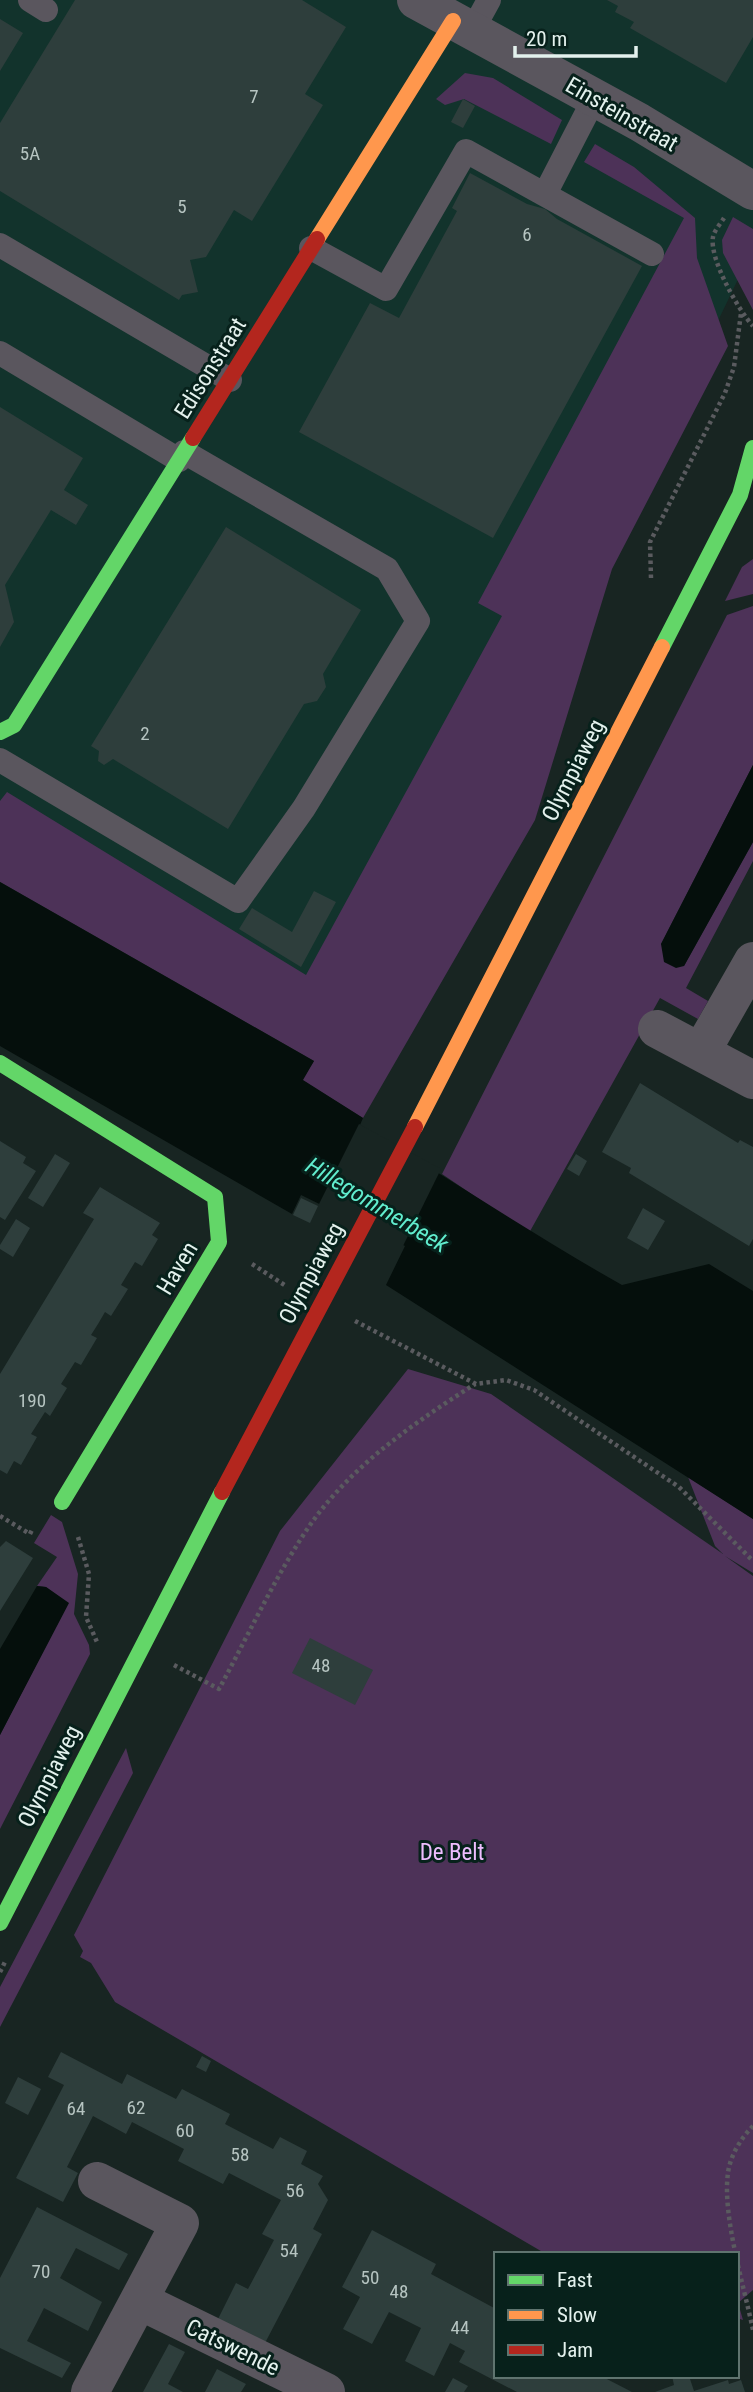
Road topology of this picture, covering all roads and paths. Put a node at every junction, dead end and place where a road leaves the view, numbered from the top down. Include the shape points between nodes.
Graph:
1 (416, 0) edge
2 (472, 17) edge
3 (595, 97) junction
4 (748, 188) edge
5 (545, 194) junction
6 (0, 245) edge
7 (311, 248) junction
8 (652, 254) dead end
9 (753, 326) edge
10 (0, 353) edge
11 (230, 380) junction
12 (753, 448) edge
13 (182, 456) junction
14 (753, 481) edge
15 (740, 495) junction
16 (0, 732) edge
17 (0, 760) edge
18 (753, 961) edge
19 (657, 1029) dead end
20 (701, 1052) junction
21 (0, 1063) edge
22 (753, 1080) edge
23 (219, 1242) junction
24 (298, 1294) dead end
25 (345, 1316) dead end
26 (476, 1384) junction
27 (62, 1502) joint
28 (0, 1516) edge
29 (30, 1534) dead end
30 (753, 1561) edge
31 (102, 1652) dead end
32 (163, 1659) dead end
33 (0, 1923) edge
34 (753, 2126) edge
35 (97, 2181) dead end
36 (738, 2252) edge
37 (739, 2259) edge
38 (140, 2301) junction
39 (753, 2330) edge
40 (90, 2392) edge
41 (326, 2392) edge

1 - 2 street, Einsteinstraat
2 - 3 street, Einsteinstraat
2 - 7 main road, Edisonstraat
3 - 4 street, Einsteinstraat
3 - 5 lane
4 - 9 path via 713,237 715,256 741,313
5 - 7 lane via 466,150 386,289
5 - 8 lane
6 - 11 lane
7 - 11 main road, Edisonstraat
10 - 13 lane
11 - 13 main road, Edisonstraat
12 - 15 main road, Olympiaweg
13 - 16 main road, Edisonstraat via 14,725
13 - 17 lane via 387,569 418,621 304,808 238,901
14 - 15 main road, Olympiaweg
15 - 33 main road, Olympiaweg
18 - 20 street
19 - 20 street
20 - 22 street
21 - 23 main road, Haven via 215,1197
23 - 24 path
23 - 27 main road, Haven
25 - 26 path
26 - 30 path via 506,1380 534,1390 679,1487
26 - 32 path via 405,1429 348,1480 304,1533 219,1689
27 - 31 path via 87,1558 86,1617
28 - 29 path
34 - 36 path via 732,2156 728,2174 728,2203
35 - 38 street via 180,2223
37 - 39 path
38 - 40 street
38 - 41 street, Catswende

